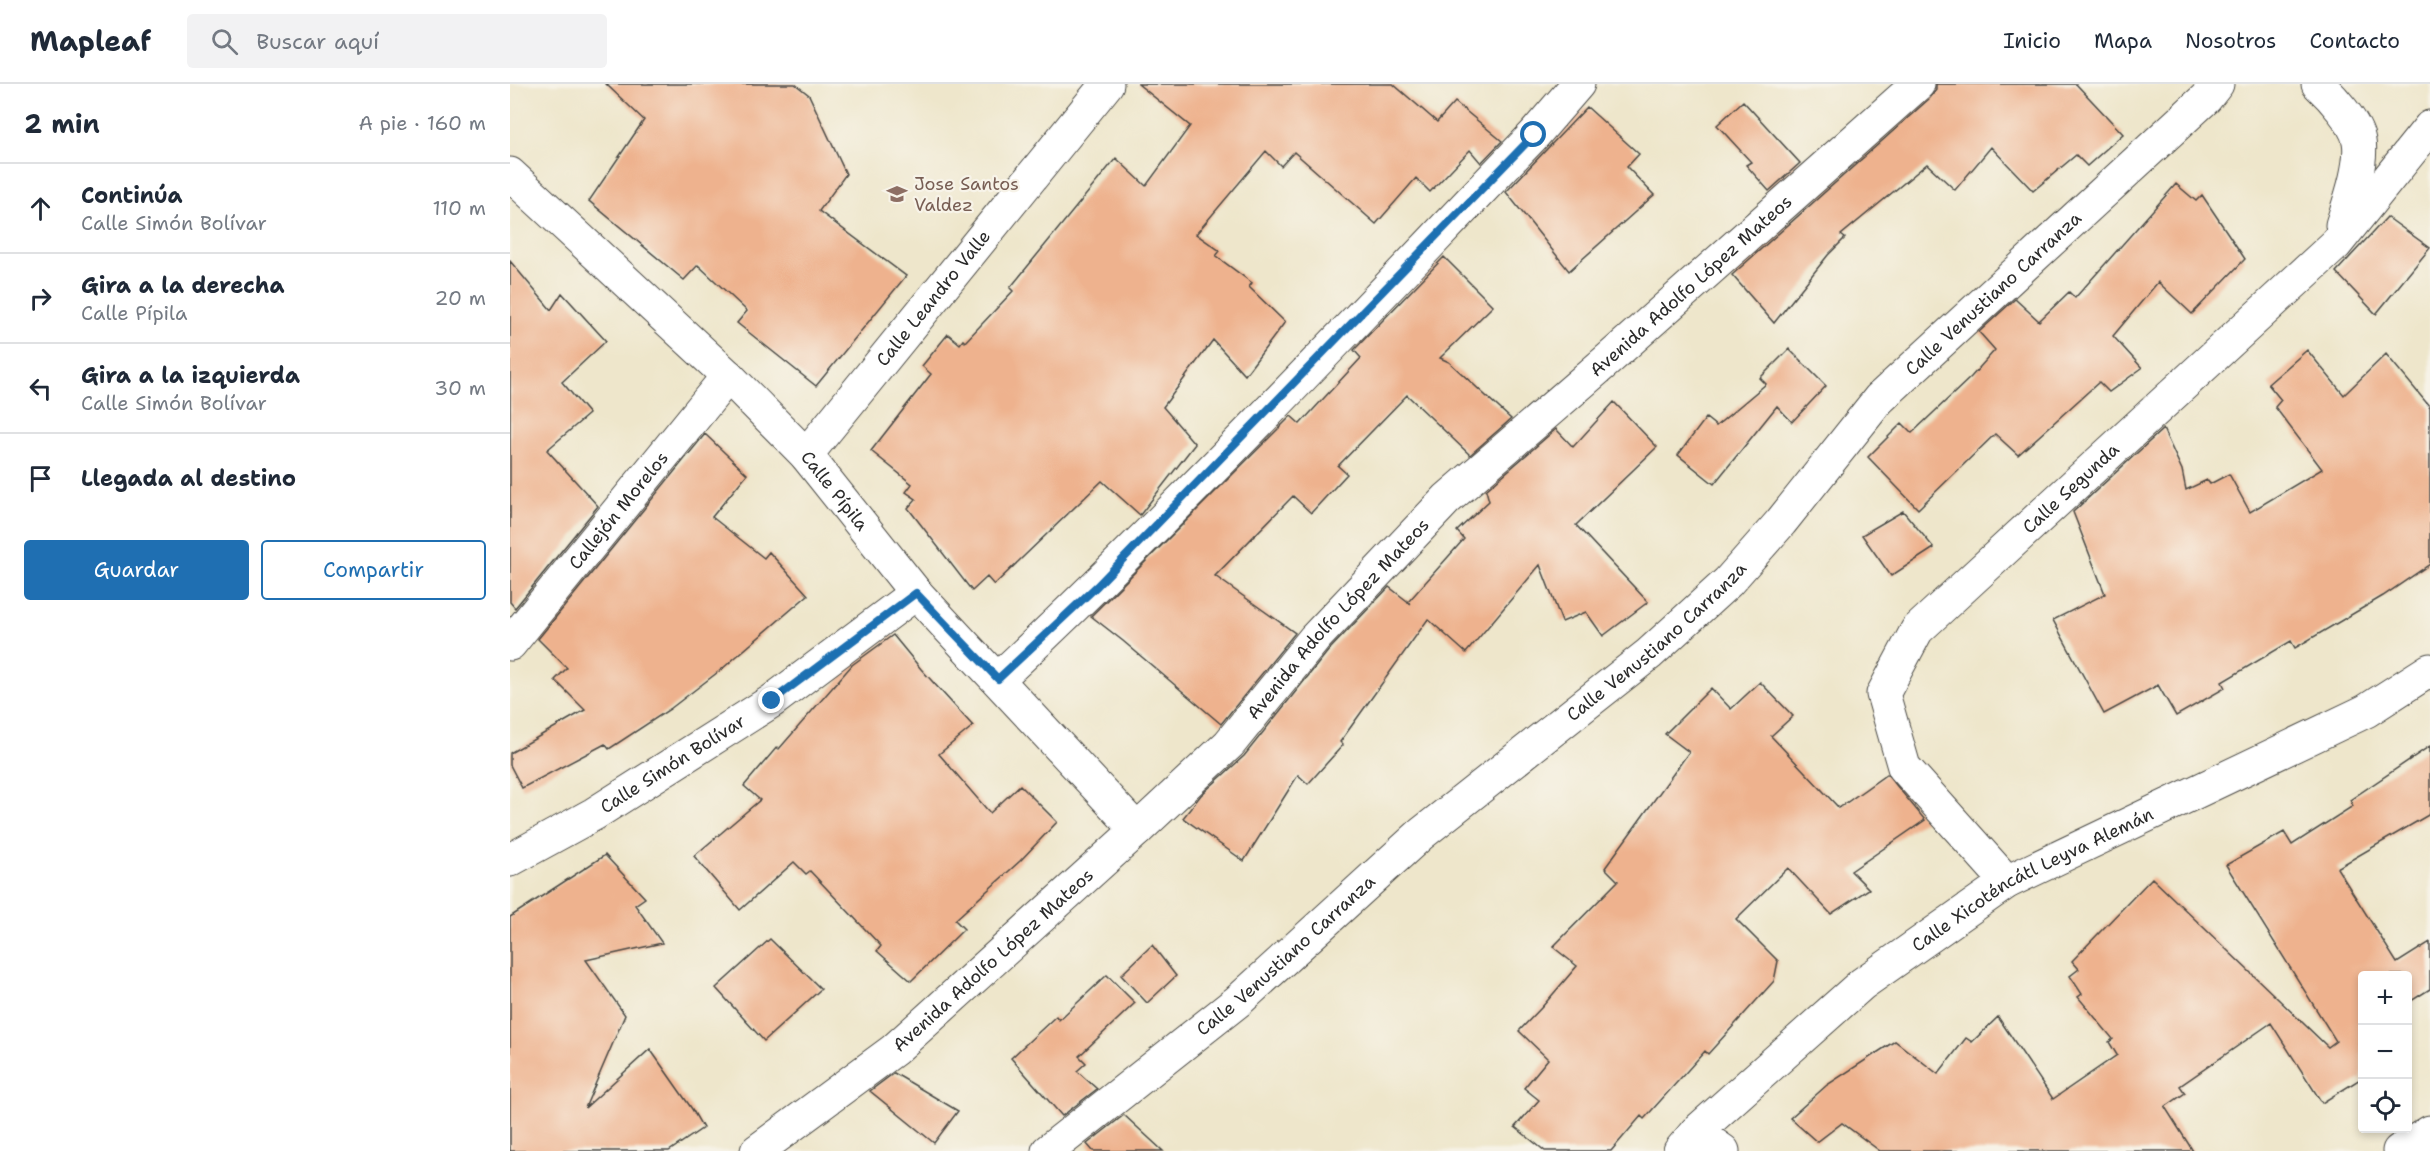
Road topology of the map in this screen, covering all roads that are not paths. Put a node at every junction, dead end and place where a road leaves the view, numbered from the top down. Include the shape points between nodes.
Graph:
1 (1107, 84) edge
2 (1578, 84) edge
3 (1918, 84) edge
4 (2217, 84) edge
5 (2318, 84) edge
6 (2430, 127) edge
7 (510, 174) edge
8 (2336, 244) junction
9 (728, 376) junction
10 (806, 455) junction
11 (916, 593) junction
12 (510, 644) edge
13 (2430, 669) edge
14 (998, 679) junction
15 (1137, 830) junction
16 (510, 860) edge
17 (2007, 882) junction
18 (2430, 1132) edge
19 (1700, 1145) edge
20 (758, 1151) edge
21 (1048, 1151) edge
22 (2399, 1151) edge

1 - 10 street, Calle Leandro Valle
2 - 14 street via 1534,135 1209,472
3 - 15 street, Avenida Adolfo López Mateos via 1447,499 1316,638 1229,744
4 - 21 street, Calle Venustiano Carranza via 1879,399 1728,582 1649,654 1420,836 1238,1001
5 - 8 street via 2338,102 2359,141 2355,183
6 - 8 street, Calle Segunda
7 - 9 street, Calle Pípila
8 - 17 street, Calle Segunda via 1917,630 1883,694 1904,767
9 - 10 street, Calle Pípila
9 - 12 street, Callejón Morelos
10 - 11 street, Calle Pípila
11 - 14 street, Calle Pípila
11 - 16 street, Calle Simón Bolívar via 772,701 594,814
13 - 17 street, Calle Xicoténcátl Leyva Alemán via 2366,711
14 - 15 street, Calle Pípila
15 - 20 street, Avenida Adolfo López Mateos via 894,1050
17 - 19 street, Calle Xicoténcátl Leyva Alemán via 1862,984
18 - 22 street

